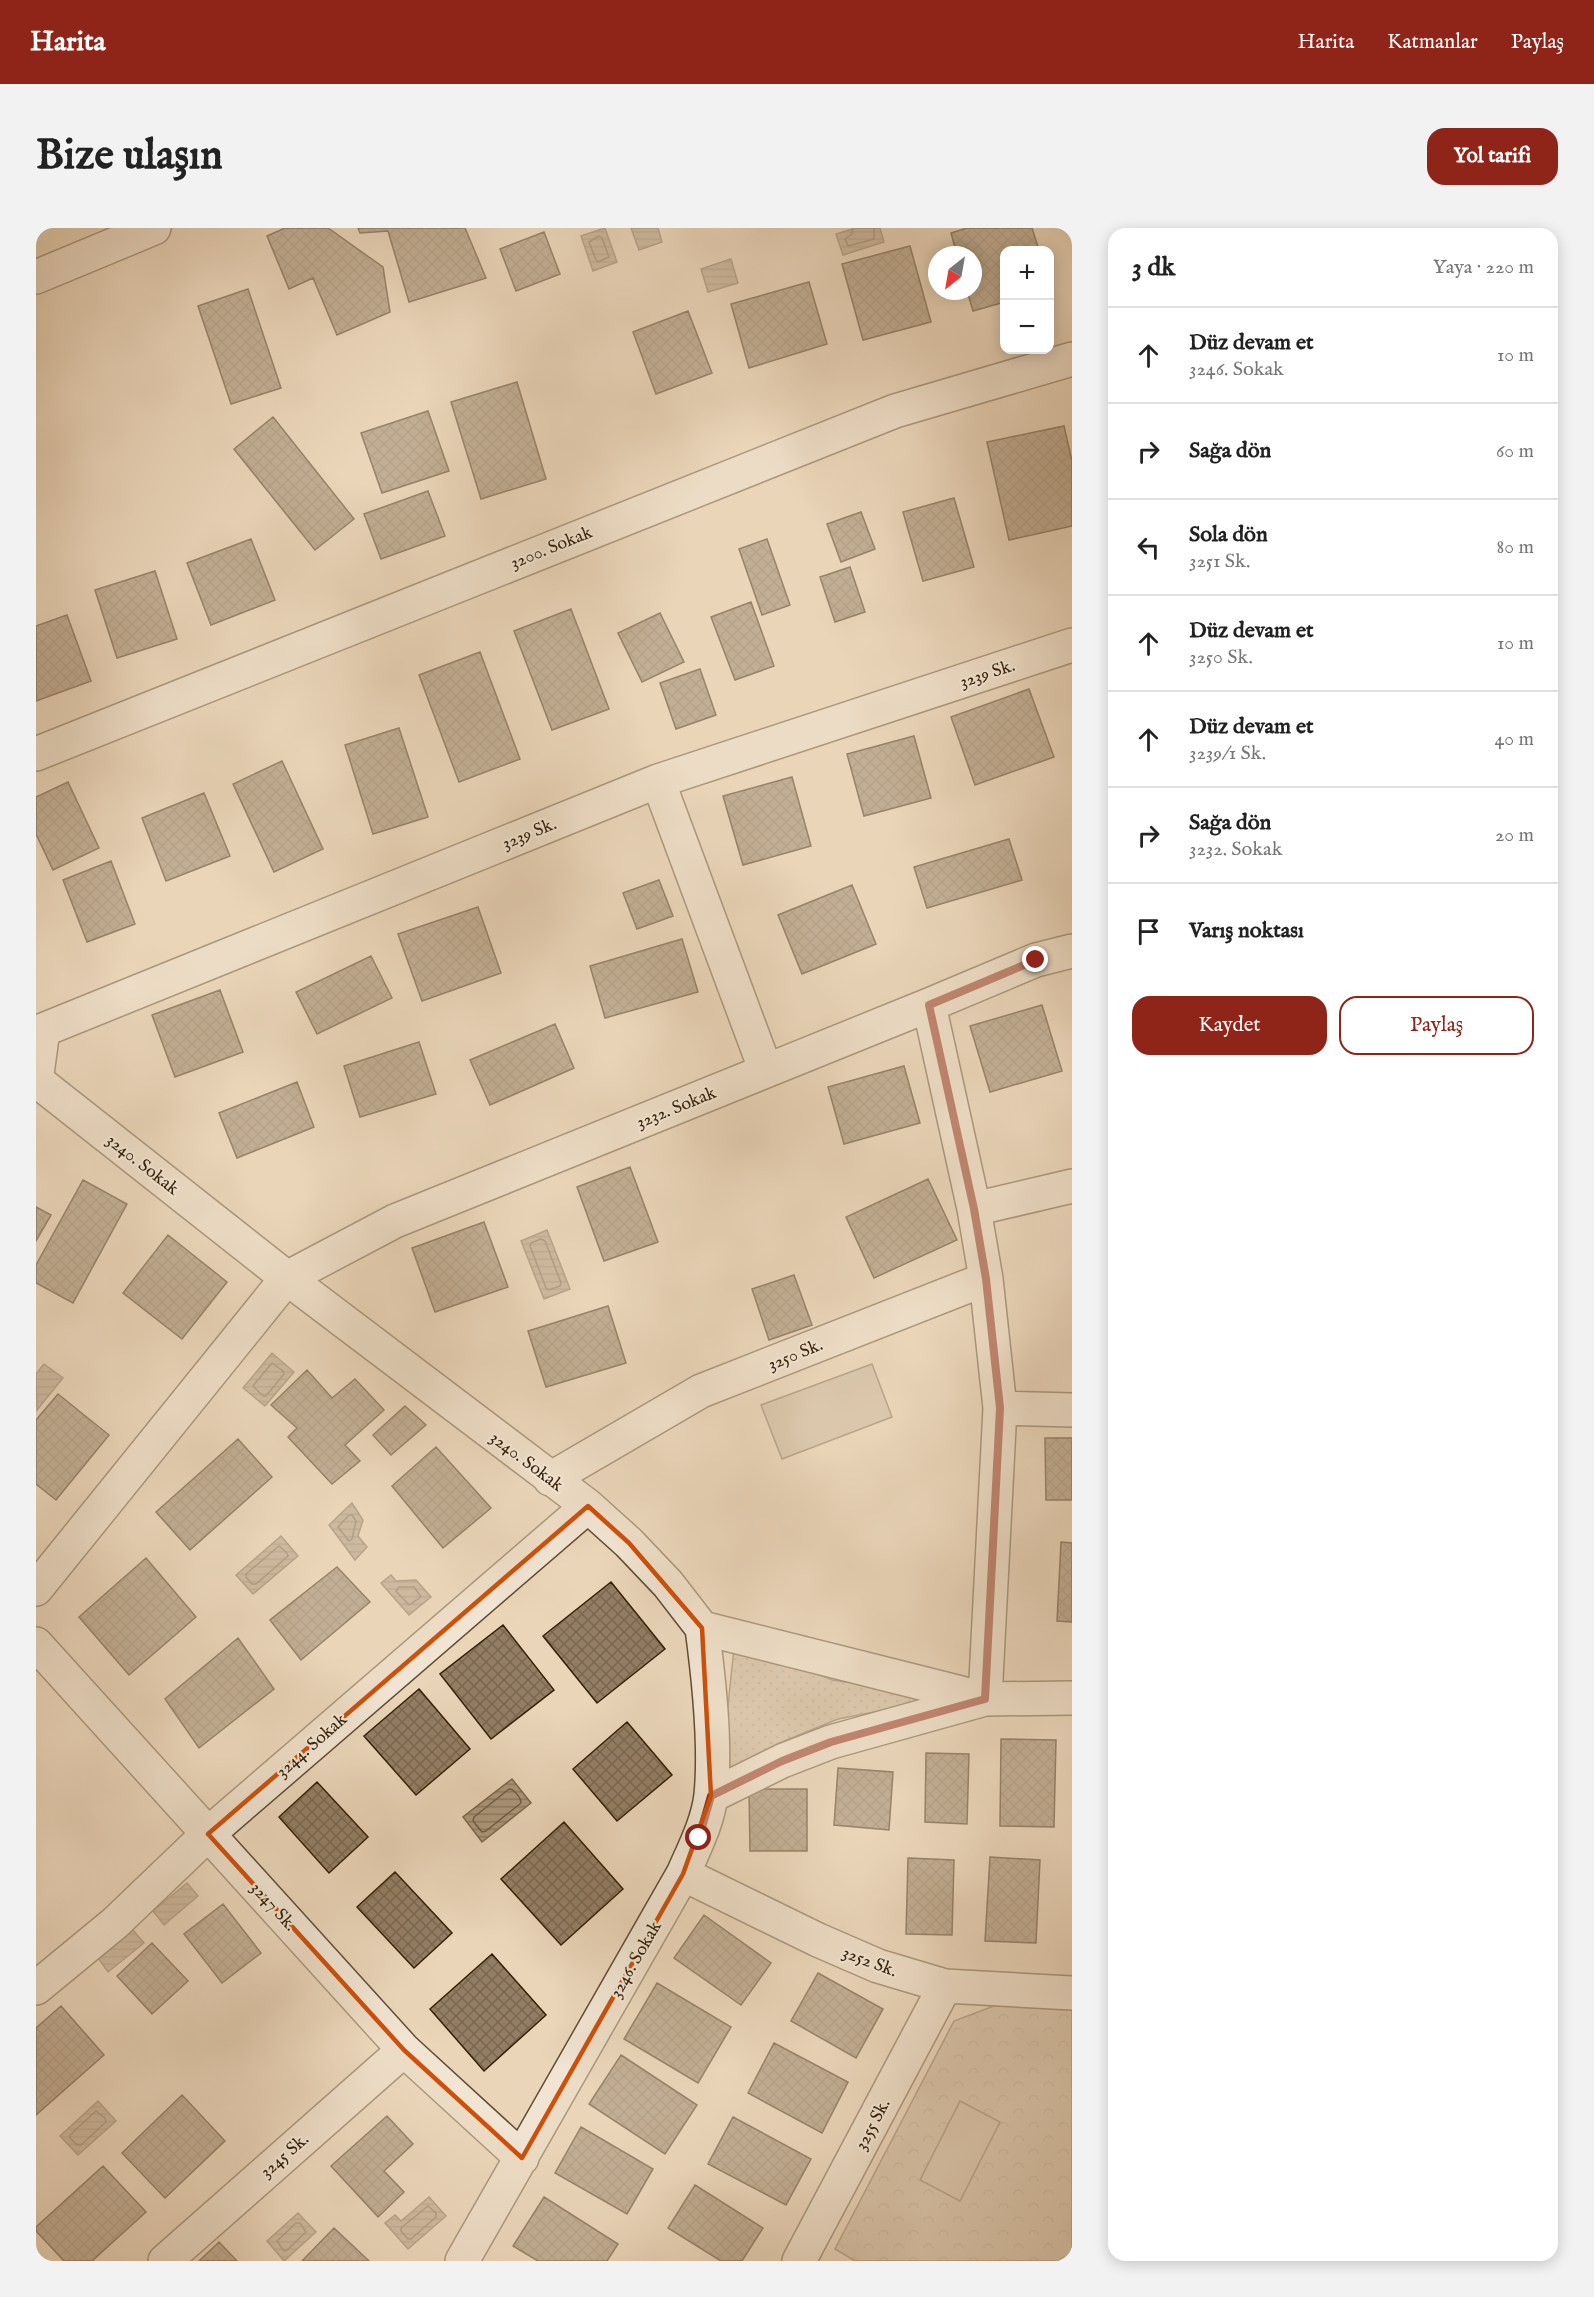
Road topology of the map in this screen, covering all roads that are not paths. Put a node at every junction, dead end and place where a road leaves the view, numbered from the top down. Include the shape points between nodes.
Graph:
1 (154, 228) edge
2 (36, 277) edge
3 (1072, 359) edge
4 (1072, 645) edge
5 (36, 754) edge
6 (658, 781) junction
7 (1072, 951) edge
8 (929, 1005) junction
9 (766, 1071) junction
10 (36, 1080) edge
11 (1072, 1186) edge
12 (974, 1209) junction
13 (287, 1278) junction
14 (986, 1279) junction
15 (1000, 1408) junction
16 (1072, 1410) edge
17 (550, 1479) junction
18 (588, 1506) junction
19 (36, 1589) edge
20 (702, 1628) junction
21 (36, 1644) edge
22 (1072, 1698) edge
23 (985, 1699) junction
24 (711, 1796) junction
25 (208, 1834) junction
26 (683, 1874) junction
27 (945, 1986) junction
28 (36, 1988) edge
29 (1072, 1993) edge
30 (404, 2050) junction
31 (522, 2158) junction
32 (804, 2259) edge
33 (165, 2261) edge
34 (462, 2261) edge

1 - 2 street
3 - 5 street, 3200. Sokak via 896,411
4 - 6 street, 3239 Sk.
6 - 9 street
6 - 10 street, 3239 Sk. via 43,1030
7 - 8 street, 3232. Sokak via 1036,960
8 - 9 street, 3232. Sokak
8 - 12 street
9 - 13 street, 3232. Sokak via 395,1221
10 - 13 street, 3240. Sokak
11 - 12 street
12 - 14 street
13 - 17 street, 3240. Sokak
13 - 19 street
14 - 15 street
14 - 17 street, 3250 Sk. via 701,1391
15 - 16 street
15 - 23 street
17 - 18 street, 3240. Sokak
18 - 20 street, 3240. Sokak via 668,1584
18 - 25 street, 3244. Sokak
20 - 23 street
20 - 24 street, 3246. Sokak via 709,1691
21 - 25 street, 3247 Sk.
22 - 23 street
23 - 24 street via 831,1742
24 - 26 street, 3246. Sokak
25 - 28 street, 3244. Sokak via 115,1923
25 - 30 street, 3247 Sk.
26 - 27 street, 3252 Sk. via 868,1962
26 - 31 street, 3246. Sokak
27 - 29 street, 3252 Sk.
27 - 32 street, 3255 Sk.
30 - 31 street, 3247 Sk.
30 - 33 street, 3245 Sk.
31 - 34 street, 3246. Sokak

